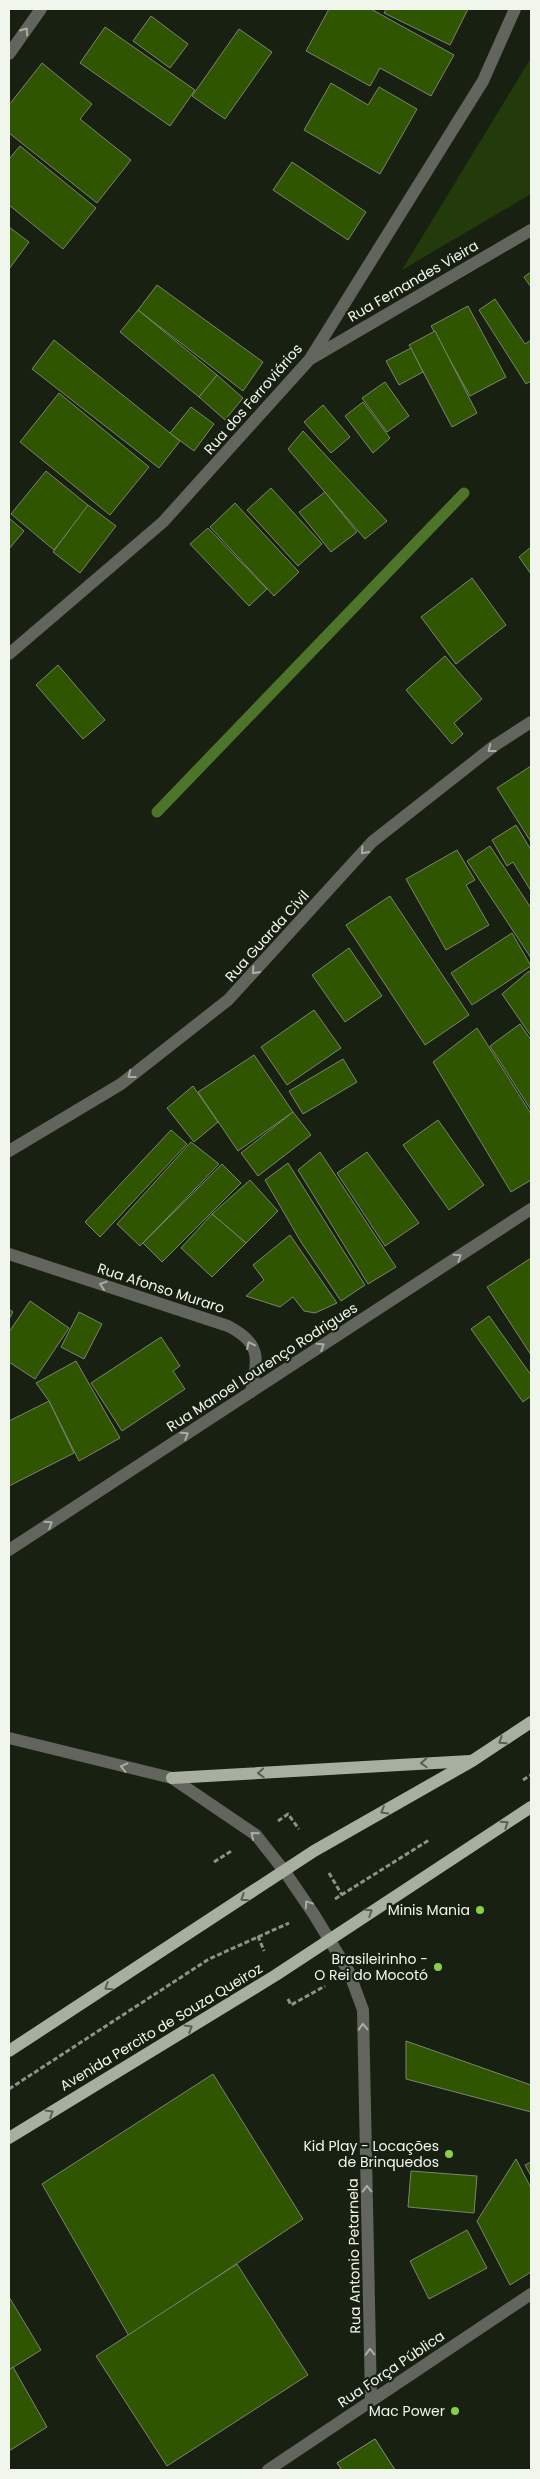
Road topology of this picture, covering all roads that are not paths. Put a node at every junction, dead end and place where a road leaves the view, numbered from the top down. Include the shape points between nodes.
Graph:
1 (40, 9) edge
2 (515, 9) edge
3 (9, 54) edge
4 (531, 230) edge
5 (310, 359) junction
6 (9, 654) edge
7 (531, 722) edge
8 (9, 1151) edge
9 (531, 1209) edge
10 (9, 1254) edge
11 (251, 1392) junction
12 (9, 1550) edge
13 (531, 1722) edge
14 (9, 1738) edge
15 (472, 1760) junction
16 (172, 1778) junction
17 (531, 1807) edge
18 (285, 1872) junction
19 (328, 1939) junction
20 (9, 2052) edge
21 (9, 2138) edge
22 (531, 2294) edge
23 (371, 2400) junction
24 (268, 2470) edge

3 -> 1 street
2 - 5 street, Rua dos Ferroviários via 483,81
4 - 5 street, Rua Fernandes Vieira
5 - 6 street, Rua dos Ferroviários via 163,522
7 -> 8 street, Rua Guarda Civil via 494,746 372,842 228,1000 120,1084
11 -> 9 street, Rua Manoel Lourenço Rodrigues
11 -> 10 street, Rua Afonso Muraro via 257,1362 245,1335 228,1326
12 -> 11 street, Rua Manoel Lourenço Rodrigues
13 -> 15 main road
16 -> 14 street
15 -> 16 main road
15 -> 18 main road via 314,1851
18 -> 16 street via 256,1835
19 -> 17 main road, Avenida Percito de Souza Queiroz
19 -> 18 street
18 -> 20 main road
21 -> 19 main road, Avenida Percito de Souza Queiroz
23 -> 19 street, Rua Antonio Petarnela via 363,2010 349,1972
22 - 23 street, Rua Força Pública
23 - 24 street, Rua Força Pública

